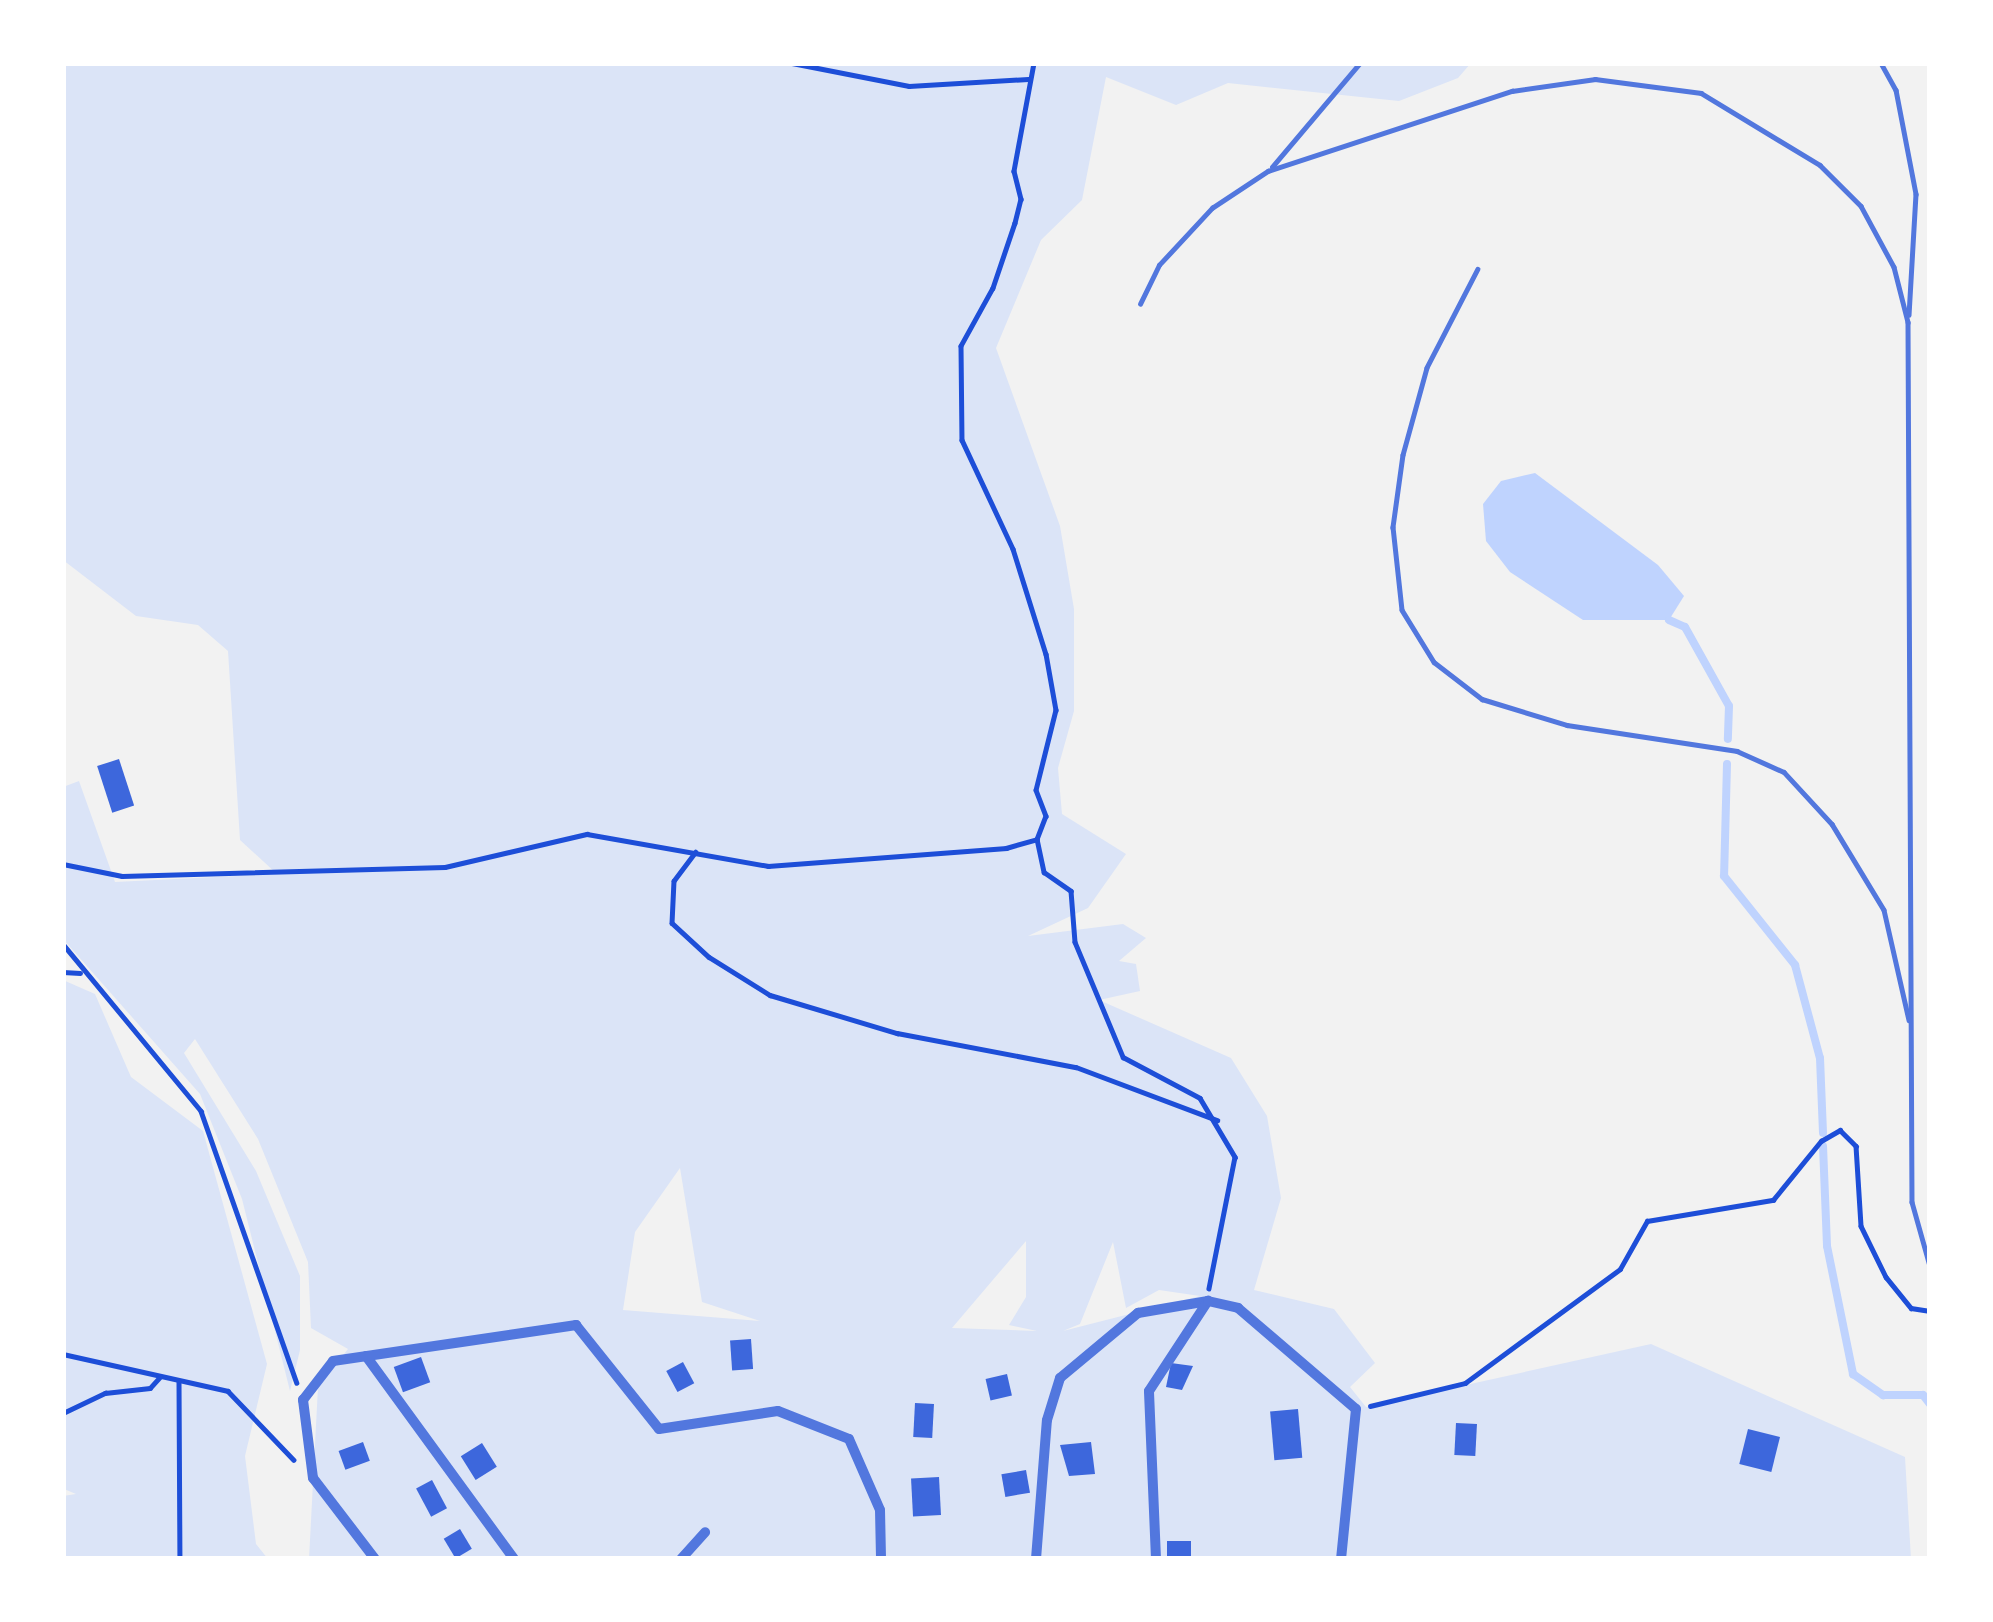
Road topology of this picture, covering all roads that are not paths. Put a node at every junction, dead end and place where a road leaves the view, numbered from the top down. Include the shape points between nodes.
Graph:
1 (1360, 63) edge
2 (1881, 63) edge
3 (1268, 171) junction
4 (1478, 269) dead end
5 (1140, 304) dead end
6 (1908, 322) junction
7 (1912, 1031) junction
8 (1930, 1266) edge
9 (1208, 1301) junction
10 (366, 1356) junction
11 (705, 1532) dead end
12 (375, 1559) edge
13 (514, 1559) edge
14 (681, 1559) edge
15 (881, 1559) edge
16 (1036, 1559) edge
17 (1156, 1559) edge
18 (1341, 1559) edge

1 - 3 lane
2 - 6 lane via 1897,90 1916,194
3 - 5 lane via 1212,208 1159,266
3 - 6 lane via 1512,92 1595,79 1701,93 1820,165 1861,206 1894,267
4 - 7 lane via 1427,368 1403,455 1393,527 1402,610 1434,662 1482,698 1567,725 1737,751 1784,772 1832,824 1884,910
6 - 7 lane
7 - 8 lane via 1912,1202
9 - 16 street via 1138,1313 1060,1378 1047,1420
9 - 17 street via 1149,1391
9 - 18 street via 1238,1308 1356,1409
10 - 12 street via 333,1361 303,1400 313,1478
10 - 13 street
10 - 15 street via 576,1325 659,1429 778,1411 849,1438 880,1510
11 - 14 street

